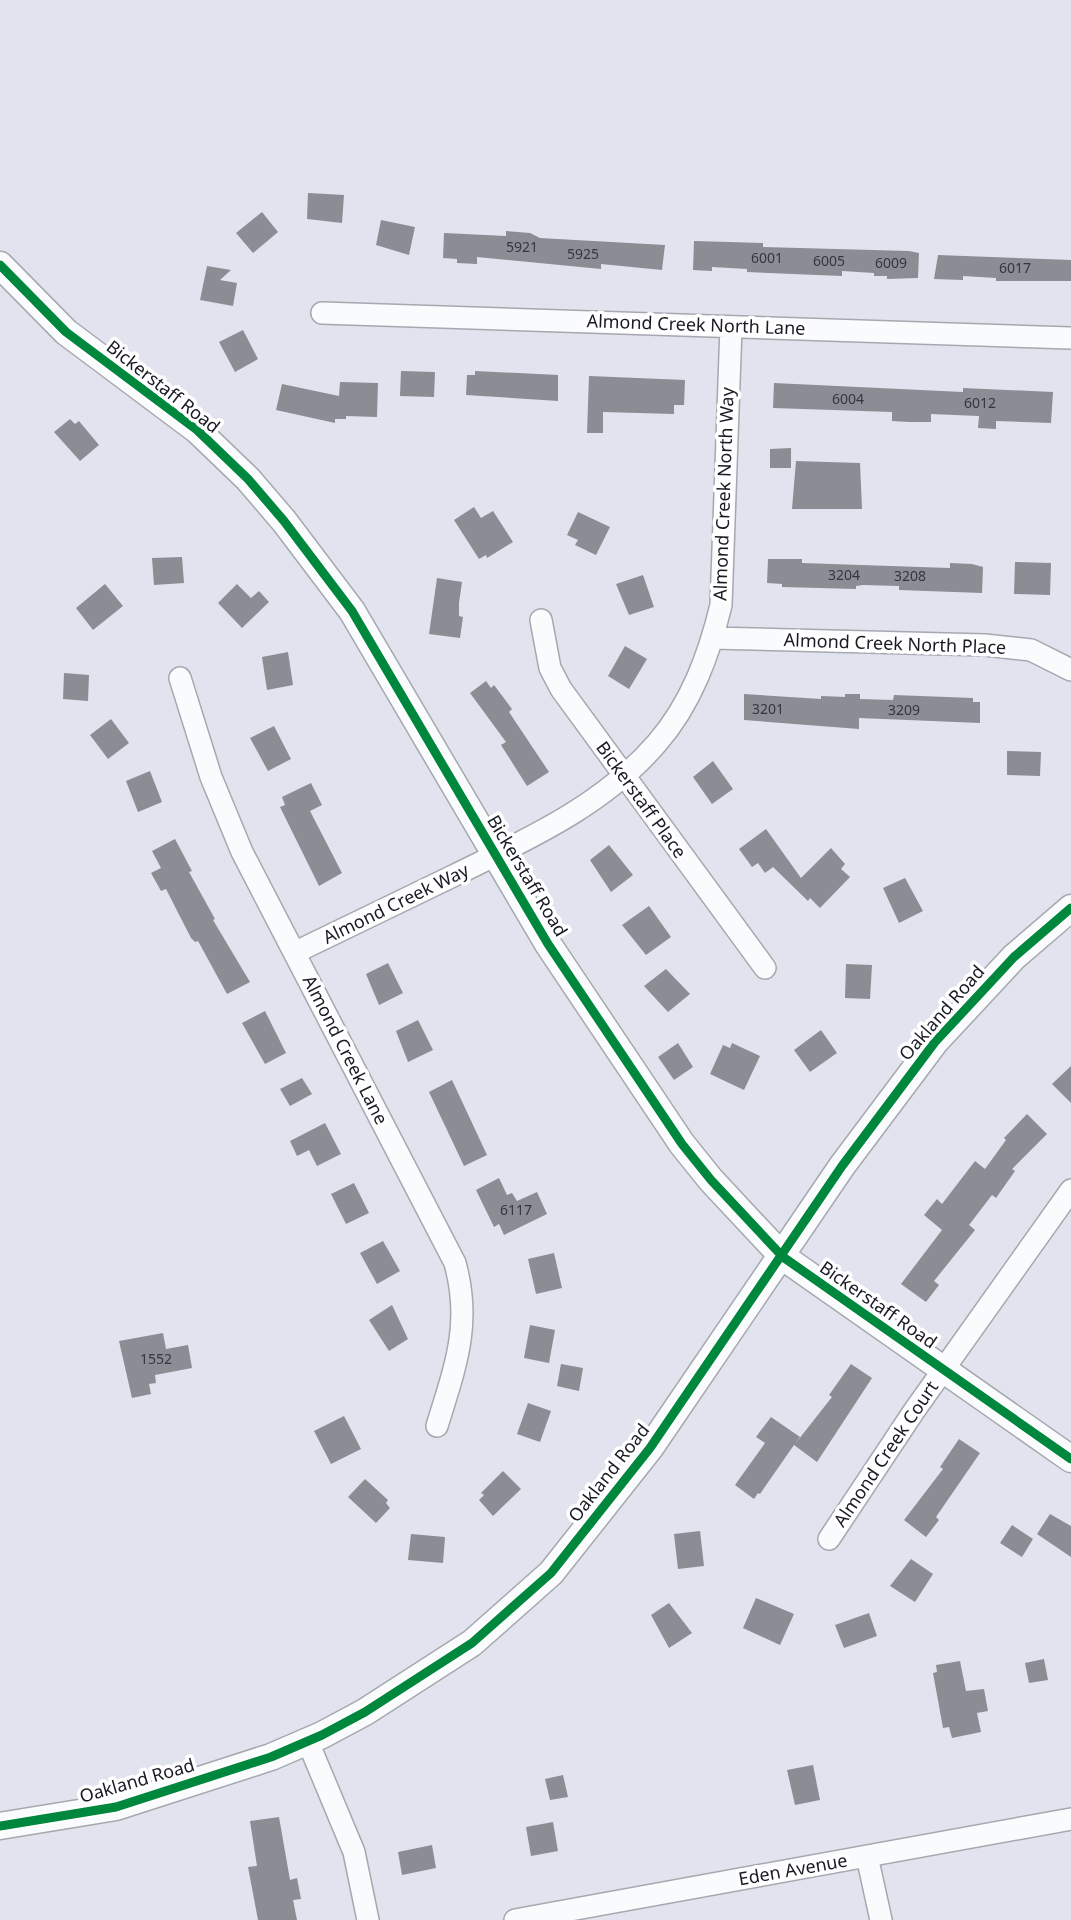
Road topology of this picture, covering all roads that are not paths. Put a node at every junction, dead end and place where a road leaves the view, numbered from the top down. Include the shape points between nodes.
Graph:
1 (0, 265) edge
2 (322, 313) dead end
3 (730, 327) junction
4 (1071, 338) edge
5 (541, 620) dead end
6 (713, 638) junction
7 (1071, 670) edge
8 (180, 678) dead end
9 (622, 775) junction
10 (496, 855) junction
11 (1071, 908) edge
12 (296, 952) junction
13 (765, 968) dead end
14 (1071, 1190) edge
15 (783, 1257) junction
16 (944, 1370) junction
17 (437, 1426) dead end
18 (1071, 1459) edge
19 (829, 1539) dead end
20 (308, 1742) junction
21 (1071, 1819) edge
22 (0, 1826) edge
23 (867, 1856) junction
24 (368, 1920) edge
25 (515, 1920) edge
26 (881, 1920) edge

1 - 10 street, Bickerstaff Road via 66,332 197,429 284,521 352,611
2 - 3 street, Almond Creek North Lane
3 - 4 street, Almond Creek North Lane
3 - 6 street, Almond Creek North Way via 721,605
5 - 9 street, Bickerstaff Place via 550,668
6 - 7 street, Almond Creek North Place via 985,645 1031,650
6 - 9 street, Almond Creek North Way via 684,704 656,744
8 - 12 street, Almond Creek Lane via 211,777 242,852
9 - 10 street, Almond Creek North Way via 590,803
9 - 13 street, Bickerstaff Place
10 - 12 street, Almond Creek Way
10 - 15 street, Bickerstaff Road via 548,944 682,1144
11 - 15 street, Oakland Road via 1014,957 935,1042 887,1102
12 - 17 street, Almond Creek Lane via 455,1263 464,1302 462,1335
14 - 16 street, Almond Creek Court
15 - 16 street, Bickerstaff Road
15 - 20 street, Oakland Road via 650,1448 551,1573 472,1643 365,1712
16 - 18 street, Bickerstaff Road
16 - 19 street, Almond Creek Court
20 - 22 street, Oakland Road via 116,1807
20 - 24 street via 354,1853
21 - 23 street, Eden Avenue
23 - 25 street, Eden Avenue
23 - 26 street

